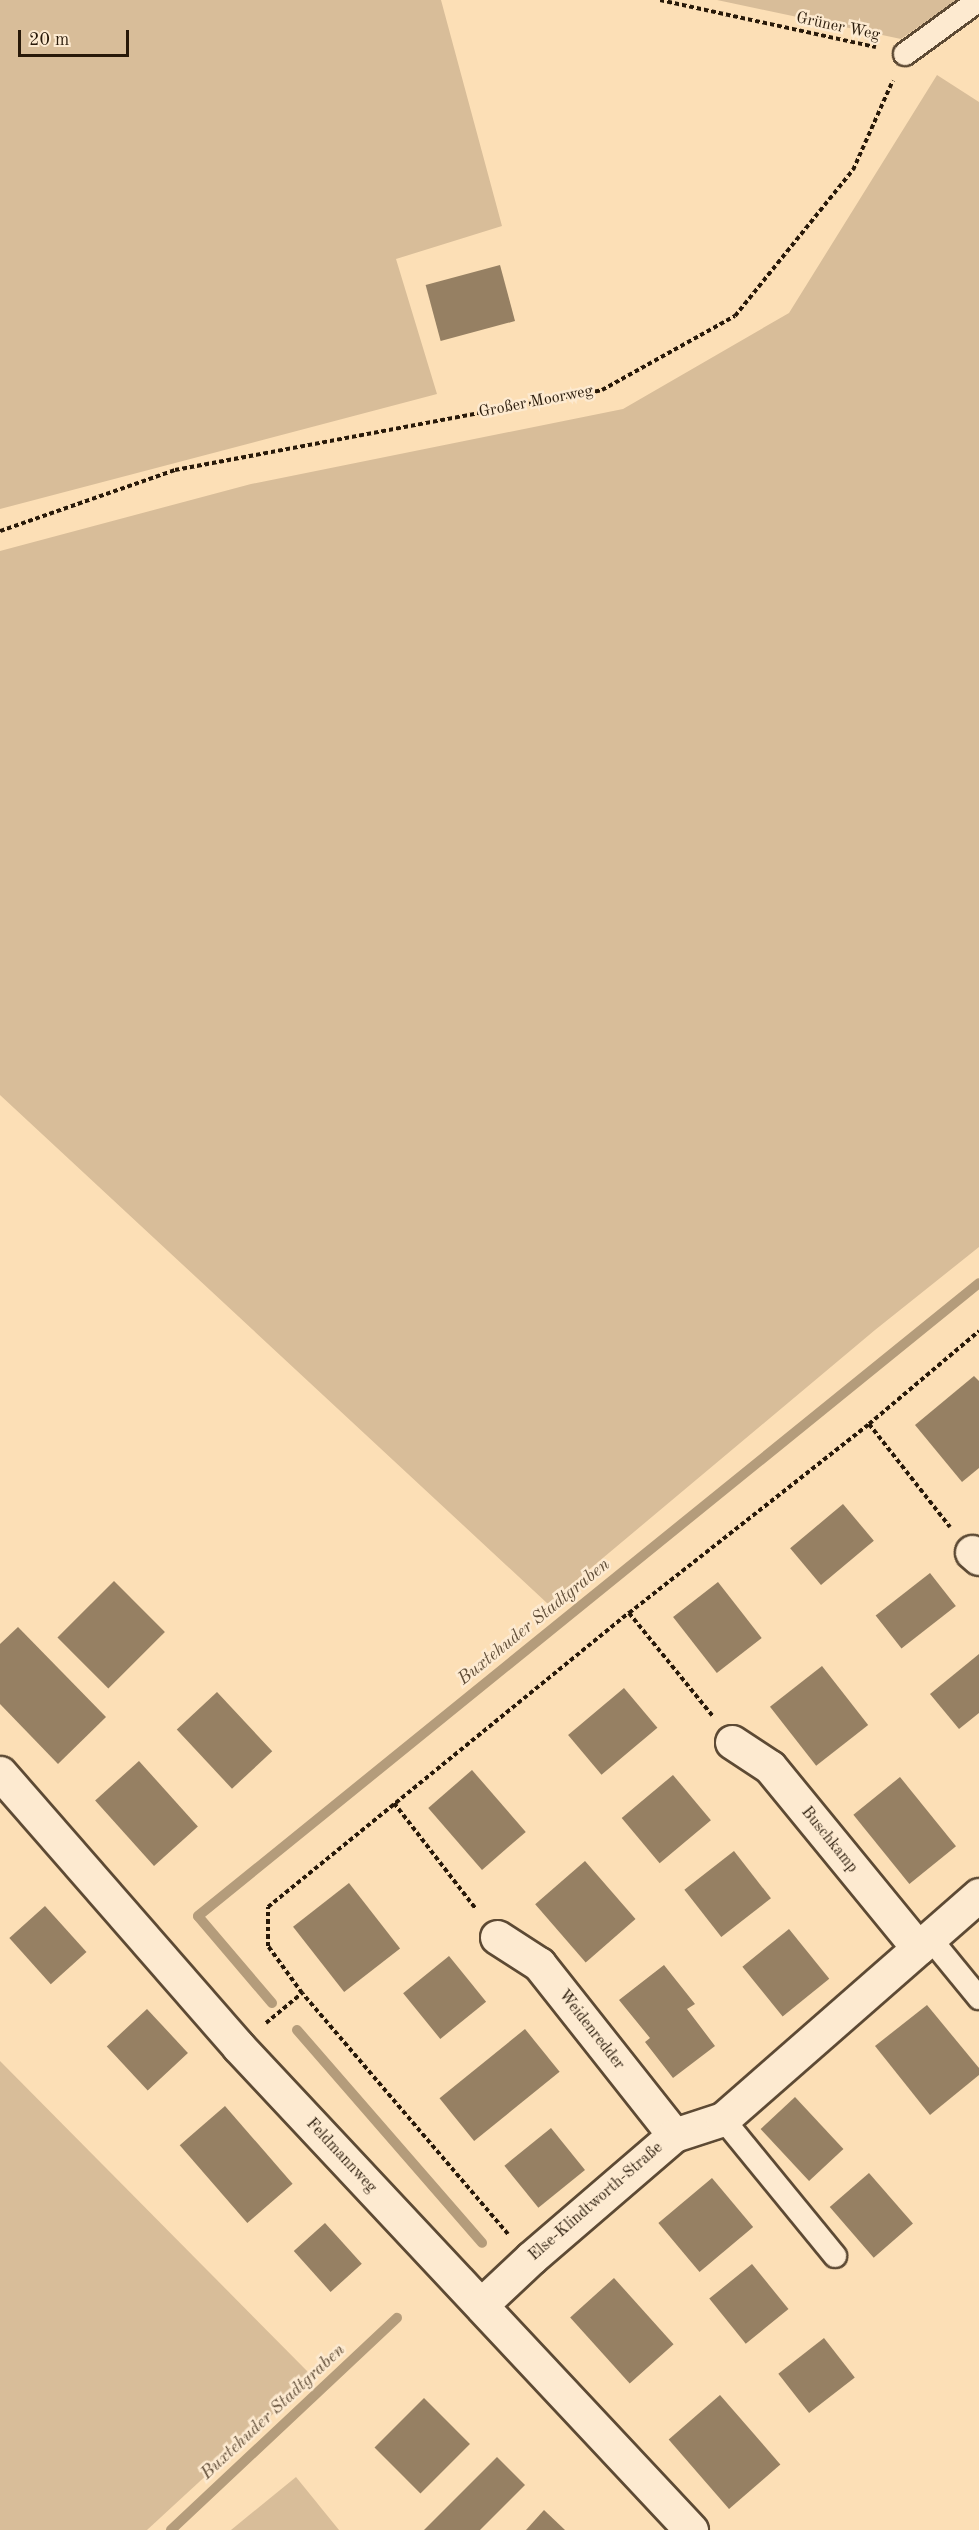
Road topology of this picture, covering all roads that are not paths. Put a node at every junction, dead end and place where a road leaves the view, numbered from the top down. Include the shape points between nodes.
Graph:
1 (979, 0) edge
2 (905, 54) road end
3 (732, 1742) road end
4 (0, 1773) edge
5 (979, 1895) edge
6 (497, 1937) road end
7 (923, 1943) junction
8 (979, 1998) edge
9 (723, 2119) junction
10 (674, 2135) junction
11 (835, 2256) dead end
12 (481, 2305) junction
13 (691, 2530) edge

1 - 2 lane
3 - 7 street, Buschkamp via 770,1767
4 - 12 street, Feldmannweg via 238,2046
5 - 7 street, Else-Klindtworth-Straße
6 - 10 street, Weidenredder via 539,1964
7 - 8 lane
7 - 9 street, Else-Klindtworth-Straße
9 - 10 street, Else-Klindtworth-Straße
9 - 11 lane
10 - 12 street, Else-Klindtworth-Straße
12 - 13 street, Feldmannweg

